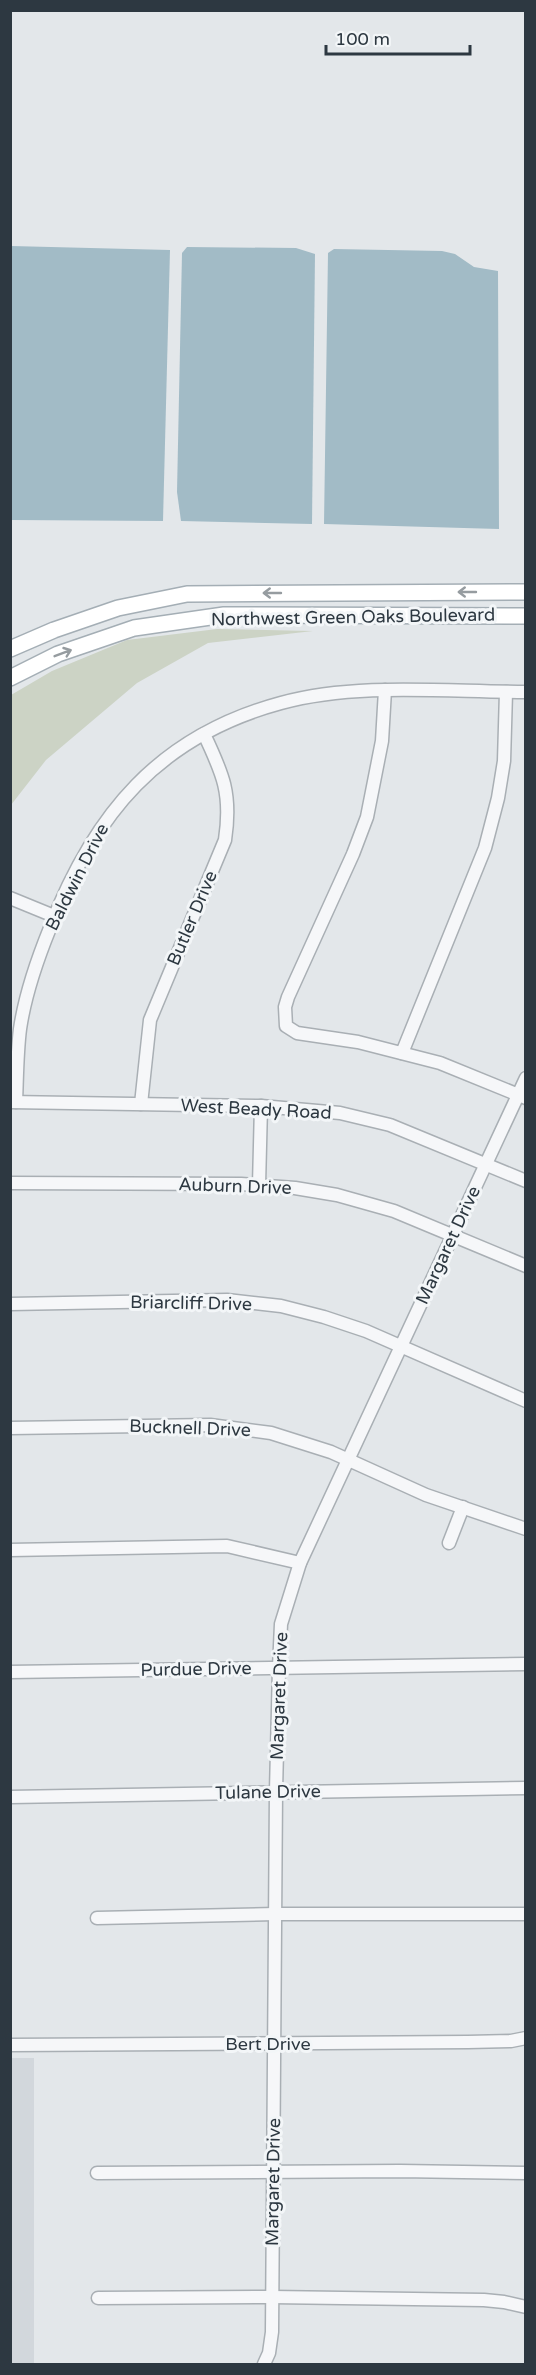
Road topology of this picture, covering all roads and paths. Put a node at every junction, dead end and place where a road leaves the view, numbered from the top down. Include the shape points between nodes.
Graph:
1 (525, 592) edge
2 (525, 616) edge
3 (10, 650) edge
4 (10, 678) edge
5 (385, 690) junction
6 (506, 692) junction
7 (525, 692) edge
8 (204, 734) junction
9 (10, 898) edge
10 (54, 916) junction
11 (15, 1028) edge
12 (402, 1053) junction
13 (525, 1078) edge
14 (522, 1097) edge
15 (13, 1102) edge
16 (141, 1104) junction
17 (261, 1106) junction
18 (485, 1164) junction
19 (525, 1181) edge
20 (10, 1184) edge
21 (259, 1185) junction
22 (452, 1234) junction
23 (525, 1266) edge
24 (10, 1304) edge
25 (400, 1347) junction
26 (525, 1401) edge
27 (10, 1428) edge
28 (348, 1461) junction
29 (463, 1508) junction
30 (525, 1529) edge
31 (449, 1543) dead end
32 (10, 1550) edge
33 (300, 1563) junction
34 (525, 1664) edge
35 (279, 1668) junction
36 (10, 1672) edge
37 (525, 1788) edge
38 (276, 1791) junction
39 (10, 1797) edge
40 (275, 1914) junction
41 (525, 1914) edge
42 (97, 1918) dead end
43 (525, 2038) edge
44 (275, 2044) junction
45 (10, 2045) edge
46 (97, 2173) dead end
47 (273, 2173) junction
48 (525, 2173) edge
49 (272, 2297) junction
50 (98, 2298) dead end
51 (525, 2307) edge
52 (264, 2364) edge

1 -> 3 main road, Northwest Green Oaks Boulevard via 187,594 118,609 54,630
4 -> 2 main road, Northwest Green Oaks Boulevard via 58,654 134,628 224,615
5 - 6 street, Baldwin Drive
5 - 8 street, Baldwin Drive via 282,703
5 - 12 street via 382,741 367,818 288,997 285,1020 286,1026 297,1034
6 - 7 street, Baldwin Drive
6 - 12 street via 504,761 485,848
8 - 10 street, Baldwin Drive via 154,767 121,800 104,821
8 - 16 street, Butler Drive via 228,795 225,840 150,1020
9 - 10 street
10 - 11 street, Baldwin Drive
11 - 15 street, Baldwin Drive
12 - 14 street via 440,1063
13 - 14 street, Margaret Drive
14 - 18 street, Margaret Drive
15 - 16 street, West Beady Road
16 - 17 street, West Beady Road
17 - 18 street, West Beady Road via 340,1113 390,1125
17 - 21 street
18 - 19 street, West Beady Road
18 - 22 street, Margaret Drive
20 - 21 street, Auburn Drive
21 - 22 street, Auburn Drive via 337,1195 394,1210
22 - 23 street, Auburn Drive
22 - 25 street, Margaret Drive
24 - 25 street, Briarcliff Drive via 227,1300 281,1306 324,1317
25 - 26 street, Briarcliff Drive
25 - 28 street, Margaret Drive
27 - 28 street, Bucknell Drive via 243,1428 300,1441
28 - 29 street, Bucknell Drive
28 - 33 street, Margaret Drive
29 - 30 street, Bucknell Drive
29 - 31 street
32 - 33 street via 227,1546
33 - 35 street, Margaret Drive via 281,1624
34 - 35 street, Purdue Drive
35 - 36 street, Purdue Drive
35 - 38 street, Margaret Drive
37 - 38 street, Tulane Drive
38 - 39 street, Tulane Drive
38 - 40 street, Margaret Drive
40 - 41 street
40 - 42 street
40 - 44 street, Margaret Drive
43 - 44 street, Bert Drive
44 - 45 street, Bert Drive
44 - 47 street, Margaret Drive
46 - 47 street
47 - 48 street
47 - 49 street, Margaret Drive
49 - 50 street
49 - 51 street via 484,2300
49 - 52 street, Margaret Drive via 272,2332

